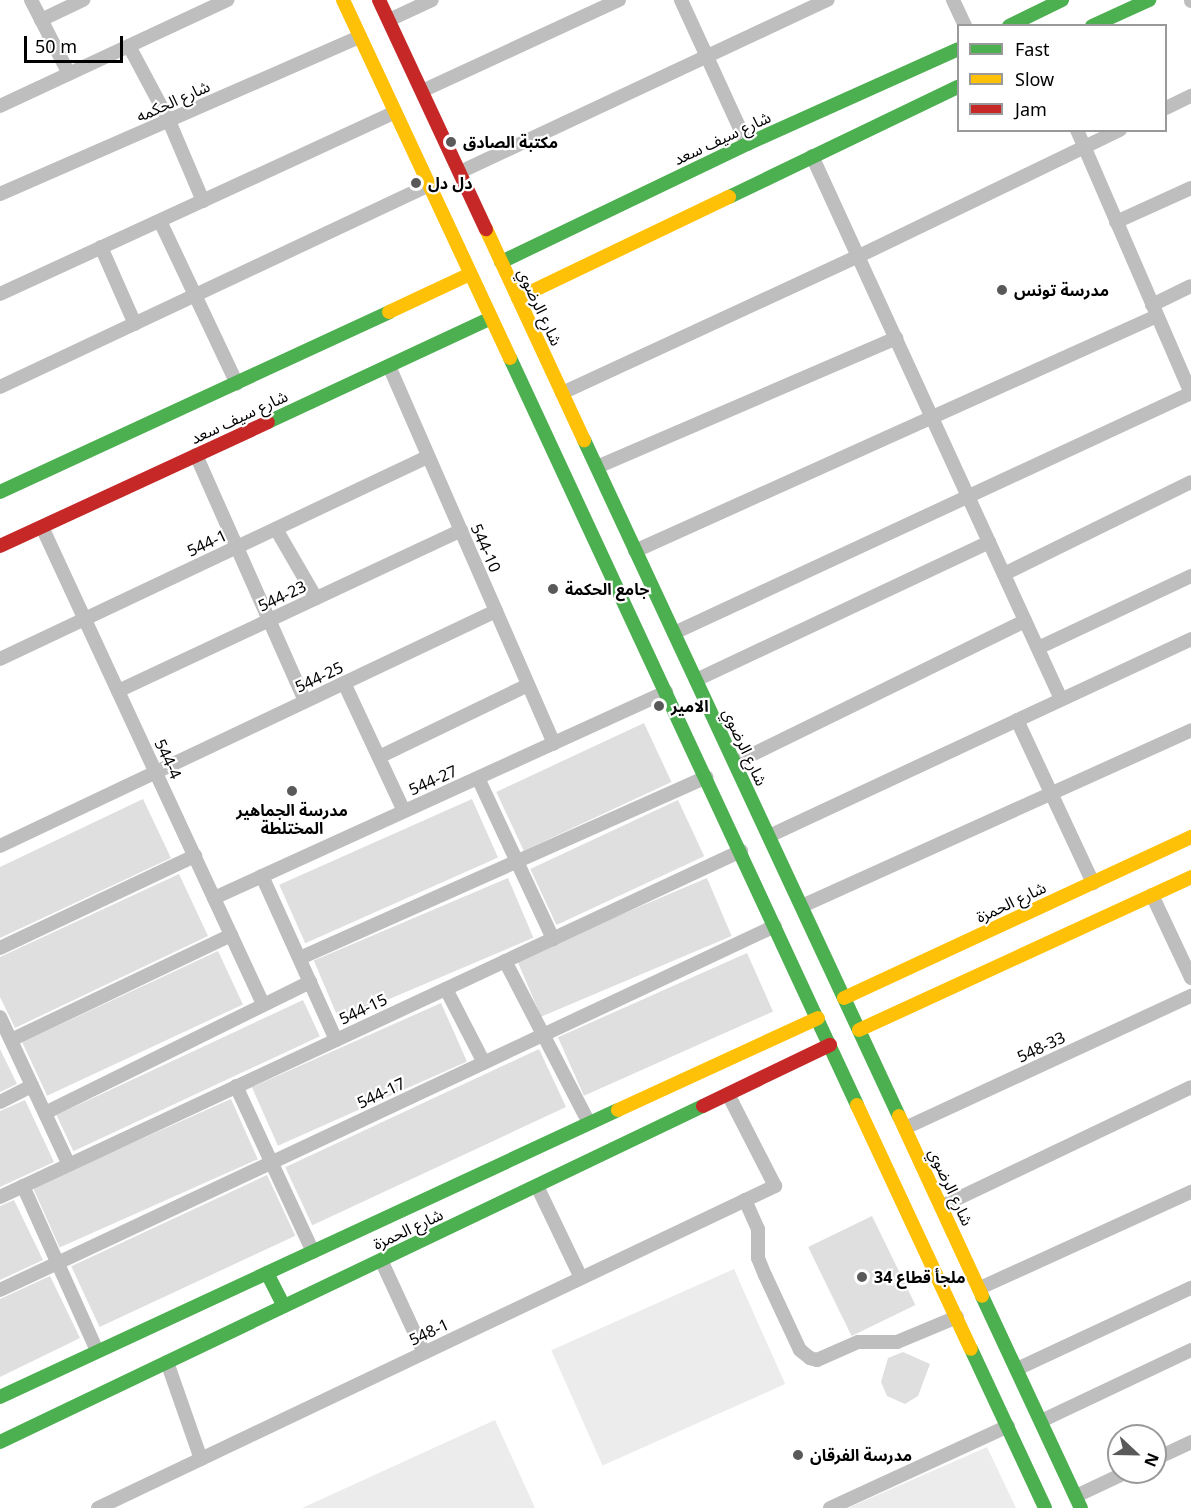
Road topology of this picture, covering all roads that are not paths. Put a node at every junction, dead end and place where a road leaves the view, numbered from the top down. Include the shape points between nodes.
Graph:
1 (31, 0) edge
2 (83, 0) edge
3 (343, 0) edge
4 (379, 0) edge
5 (432, 0) edge
6 (619, 0) edge
7 (681, 0) edge
8 (828, 0) edge
9 (953, 0) edge
10 (1062, 0) edge
11 (1149, 0) edge
12 (218, 2) edge
13 (41, 20) junction
14 (389, 20) junction
15 (963, 24) edge
16 (1013, 24) edge
17 (1096, 24) edge
18 (360, 37) junction
19 (129, 46) junction
20 (955, 51) edge
21 (709, 56) junction
22 (69, 74) junction
23 (957, 87) edge
24 (422, 91) junction
25 (1191, 96) edge
26 (0, 106) edge
27 (1167, 108) edge
28 (395, 112) junction
29 (169, 121) junction
30 (1078, 132) edge
31 (1116, 132) edge
32 (747, 144) junction
33 (1084, 148) junction
34 (812, 156) junction
35 (459, 172) junction
36 (429, 185) junction
37 (1191, 188) edge
38 (0, 194) edge
39 (203, 201) junction
40 (159, 221) junction
41 (1116, 222) junction
42 (101, 248) junction
43 (859, 256) junction
44 (501, 262) junction
45 (470, 274) junction
46 (1191, 286) edge
47 (0, 294) edge
48 (197, 295) junction
49 (518, 298) junction
50 (1155, 310) junction
51 (491, 318) junction
52 (135, 324) junction
53 (896, 338) junction
54 (389, 366) junction
55 (237, 384) junction
56 (0, 387) edge
57 (562, 393) junction
58 (1191, 394) edge
59 (931, 415) junction
60 (196, 455) junction
61 (428, 457) junction
62 (597, 467) junction
63 (1191, 482) edge
64 (0, 492) edge
65 (968, 496) junction
66 (42, 527) junction
67 (276, 529) junction
68 (461, 530) junction
69 (989, 542) junction
70 (0, 546) edge
71 (237, 547) junction
72 (635, 550) junction
73 (1004, 574) junction
74 (1191, 576) edge
75 (316, 598) junction
76 (496, 611) junction
77 (85, 619) junction
78 (269, 620) junction
79 (1025, 621) junction
80 (658, 629) junction
81 (1191, 639) edge
82 (1038, 648) junction
83 (0, 659) edge
84 (696, 680) junction
85 (344, 683) junction
86 (528, 685) junction
87 (118, 691) junction
88 (666, 692) junction
89 (1061, 699) junction
90 (305, 701) junction
91 (1017, 720) junction
92 (1191, 730) edge
93 (554, 743) junction
94 (379, 757) junction
95 (735, 763) junction
96 (156, 772) junction
97 (706, 777) junction
98 (478, 778) junction
99 (1050, 793) junction
100 (404, 811) junction
101 (769, 836) junction
102 (1191, 837) edge
103 (0, 846) edge
104 (741, 851) junction
105 (195, 856) junction
106 (517, 861) junction
107 (262, 876) junction
108 (1191, 877) edge
109 (1093, 883) junction
110 (1152, 895) junction
111 (214, 898) junction
112 (801, 906) junction
113 (775, 926) junction
114 (231, 934) junction
115 (553, 939) junction
116 (0, 948) edge
117 (300, 958) junction
118 (505, 962) junction
119 (1191, 978) edge
120 (310, 982) junction
121 (446, 989) junction
122 (1191, 996) edge
123 (844, 998) junction
124 (263, 1005) junction
125 (0, 1017) edge
126 (818, 1018) junction
127 (859, 1030) junction
128 (543, 1035) junction
129 (336, 1040) junction
130 (11, 1041) junction
131 (830, 1045) junction
132 (484, 1063) junction
133 (32, 1086) junction
134 (236, 1086) junction
135 (1191, 1087) edge
136 (728, 1094) junction
137 (0, 1102) edge
138 (45, 1113) junction
139 (589, 1123) junction
140 (905, 1128) junction
141 (272, 1162) junction
142 (69, 1165) junction
143 (23, 1186) junction
144 (537, 1186) junction
145 (1191, 1192) edge
146 (0, 1197) edge
147 (745, 1200) junction
148 (942, 1206) junction
149 (313, 1252) junction
150 (381, 1260) junction
151 (58, 1263) junction
152 (267, 1273) junction
153 (581, 1278) junction
154 (980, 1288) junction
155 (1191, 1288) edge
156 (0, 1290) edge
157 (284, 1306) junction
158 (957, 1317) junction
159 (1004, 1340) junction
160 (1191, 1350) edge
161 (97, 1351) junction
162 (974, 1352) junction
163 (424, 1353) junction
164 (167, 1362) junction
165 (1017, 1370) junction
166 (0, 1397) edge
167 (1041, 1421) junction
168 (1008, 1426) junction
169 (0, 1442) edge
170 (1191, 1442) edge
171 (1167, 1453) edge
172 (201, 1459) junction
173 (1108, 1484) edge
174 (1079, 1502) edge
175 (98, 1508) edge
176 (830, 1508) edge
177 (1045, 1508) edge

1 - 13 street
2 - 13 street
3 - 18 street, شارع الرضوي
4 - 14 street, شارع الرضوي
5 - 14 street
6 - 24 street
7 - 21 street
8 - 21 street
9 - 15 street
10 - 16 street
11 - 17 street
12 - 19 street
13 - 22 street
14 - 24 street, شارع الرضوي
18 - 28 street, شارع الرضوي
18 - 29 street, شارع الحكمه
19 - 22 street
19 - 29 street
20 - 32 street, شارع سيف سعد
21 - 32 street
21 - 35 street
22 - 26 street
23 - 34 street
24 - 35 street, شارع الرضوي
25 - 27 street
28 - 36 street, شارع الرضوي
28 - 39 street
29 - 38 street, شارع الحكمه
29 - 39 street
30 - 33 street
31 - 33 street
32 - 44 street, شارع سيف سعد
33 - 41 street
33 - 43 street
34 - 43 street
34 - 49 street
35 - 44 street, شارع الرضوي
36 - 45 street, شارع الرضوي
36 - 48 street
37 - 41 street
39 - 40 street
40 - 42 street
40 - 48 street
41 - 50 street
42 - 47 street
42 - 52 street
43 - 53 street
43 - 57 street
44 - 49 street, شارع الرضوي
45 - 51 street, شارع الرضوي
45 - 55 street, شارع سيف سعد
46 - 50 street
48 - 52 street
48 - 55 street
49 - 57 street, شارع الرضوي
50 - 58 street
50 - 59 street
51 - 54 street, شارع سيف سعد
51 - 80 street, شارع الرضوي
52 - 56 street
53 - 59 street
53 - 62 street
54 - 60 street, شارع سيف سعد
54 - 61 street, 544-10
55 - 64 street, شارع سيف سعد
57 - 62 street, شارع الرضوي
58 - 65 street
59 - 65 street
59 - 72 street
60 - 66 street, شارع سيف سعد
60 - 71 street
61 - 67 street, 544-1
61 - 68 street, 544-10
62 - 72 street, شارع الرضوي
63 - 73 street
65 - 69 street
65 - 80 street
66 - 70 street, شارع سيف سعد
66 - 77 street, 544-4
67 - 71 street, 544-1
67 - 75 street
68 - 75 street, 544-23
68 - 76 street, 544-10
69 - 73 street
69 - 84 street
71 - 77 street, 544-1
71 - 78 street
72 - 80 street, شارع الرضوي
73 - 79 street
74 - 82 street
75 - 78 street, 544-23
76 - 85 street, 544-25
76 - 86 street, 544-10
77 - 83 street, 544-1
77 - 87 street, 544-4
78 - 87 street, 544-23
78 - 90 street
79 - 82 street
79 - 95 street
80 - 84 street, شارع الرضوي
80 - 88 street, شارع الرضوي
81 - 89 street
82 - 89 street
84 - 95 street, شارع الرضوي
85 - 90 street, 544-25
85 - 94 street
86 - 93 street, 544-10
86 - 94 street
87 - 96 street, 544-4
88 - 93 street, 544-27
88 - 97 street, شارع الرضوي
89 - 91 street
90 - 96 street, 544-25
91 - 99 street
91 - 101 street
92 - 99 street
93 - 98 street, 544-27
94 - 100 street
95 - 101 street, شارع الرضوي
96 - 103 street, 544-25
96 - 105 street, 544-4
97 - 104 street, شارع الرضوي
97 - 106 street
98 - 100 street, 544-27
98 - 106 street
99 - 109 street
99 - 112 street
100 - 107 street, 544-27
101 - 112 street, شارع الرضوي
102 - 109 street, شارع الحمزة
104 - 113 street, شارع الرضوي
104 - 115 street, 544-15
105 - 111 street, 544-4
105 - 116 street
106 - 115 street
106 - 117 street
107 - 111 street, 544-27
107 - 117 street
108 - 110 street
109 - 123 street, شارع الحمزة
110 - 119 street
110 - 127 street
111 - 114 street, 544-4
112 - 123 street, شارع الرضوي
113 - 126 street, شارع الرضوي
113 - 128 street, 544-17
114 - 124 street, 544-4
114 - 130 street
115 - 118 street, 544-15
117 - 120 street
118 - 121 street, 544-15
118 - 128 street
120 - 124 street
120 - 129 street
121 - 129 street, 544-15
121 - 132 street
122 - 140 street, 548-33
123 - 127 street, شارع الرضوي
124 - 138 street
125 - 130 street
126 - 131 street, شارع الرضوي
126 - 139 street, شارع الحمزة
127 - 140 street, شارع الرضوي
128 - 132 street, 544-17
128 - 139 street
129 - 134 street, 544-15
130 - 133 street
131 - 136 street, شارع الحمزة
131 - 158 street, شارع الرضوي
132 - 141 street, 544-17
133 - 137 street
133 - 138 street
134 - 141 street
134 - 142 street, 544-15
135 - 148 street
136 - 144 street, شارع الحمزة
136 - 147 street, 548-1 via 775,1186
138 - 142 street
139 - 149 street, شارع الحمزة
140 - 148 street, شارع الرضوي
141 - 149 street
141 - 151 street, 544-17
142 - 143 street, 544-15
143 - 146 street, 544-15
143 - 151 street
144 - 150 street, شارع الحمزة
144 - 153 street
145 - 154 street
147 - 153 street, 548-1
147 - 158 street via 759,1229 758,1258 800,1350 810,1358 817,1360 858,1342 897,1342
148 - 154 street, شارع الرضوي
149 - 152 street, شارع الحمزة
150 - 157 street, شارع الحمزة
150 - 163 street
151 - 156 street, 544-17
151 - 161 street
152 - 157 street
152 - 161 street, شارع الحمزة
153 - 163 street, 548-1
154 - 159 street, شارع الرضوي
155 - 165 street
157 - 164 street, شارع الحمزة
158 - 162 street, شارع الرضوي
159 - 162 street
159 - 165 street, شارع الرضوي
160 - 167 street
161 - 166 street, شارع الحمزة
162 - 168 street, شارع الرضوي
163 - 172 street, 548-1
164 - 169 street, شارع الحمزة
164 - 172 street
165 - 167 street, شارع الرضوي
167 - 174 street, شارع الرضوي
168 - 176 street
168 - 177 street, شارع الرضوي
170 - 171 street
172 - 175 street, 548-1
173 - 174 street

